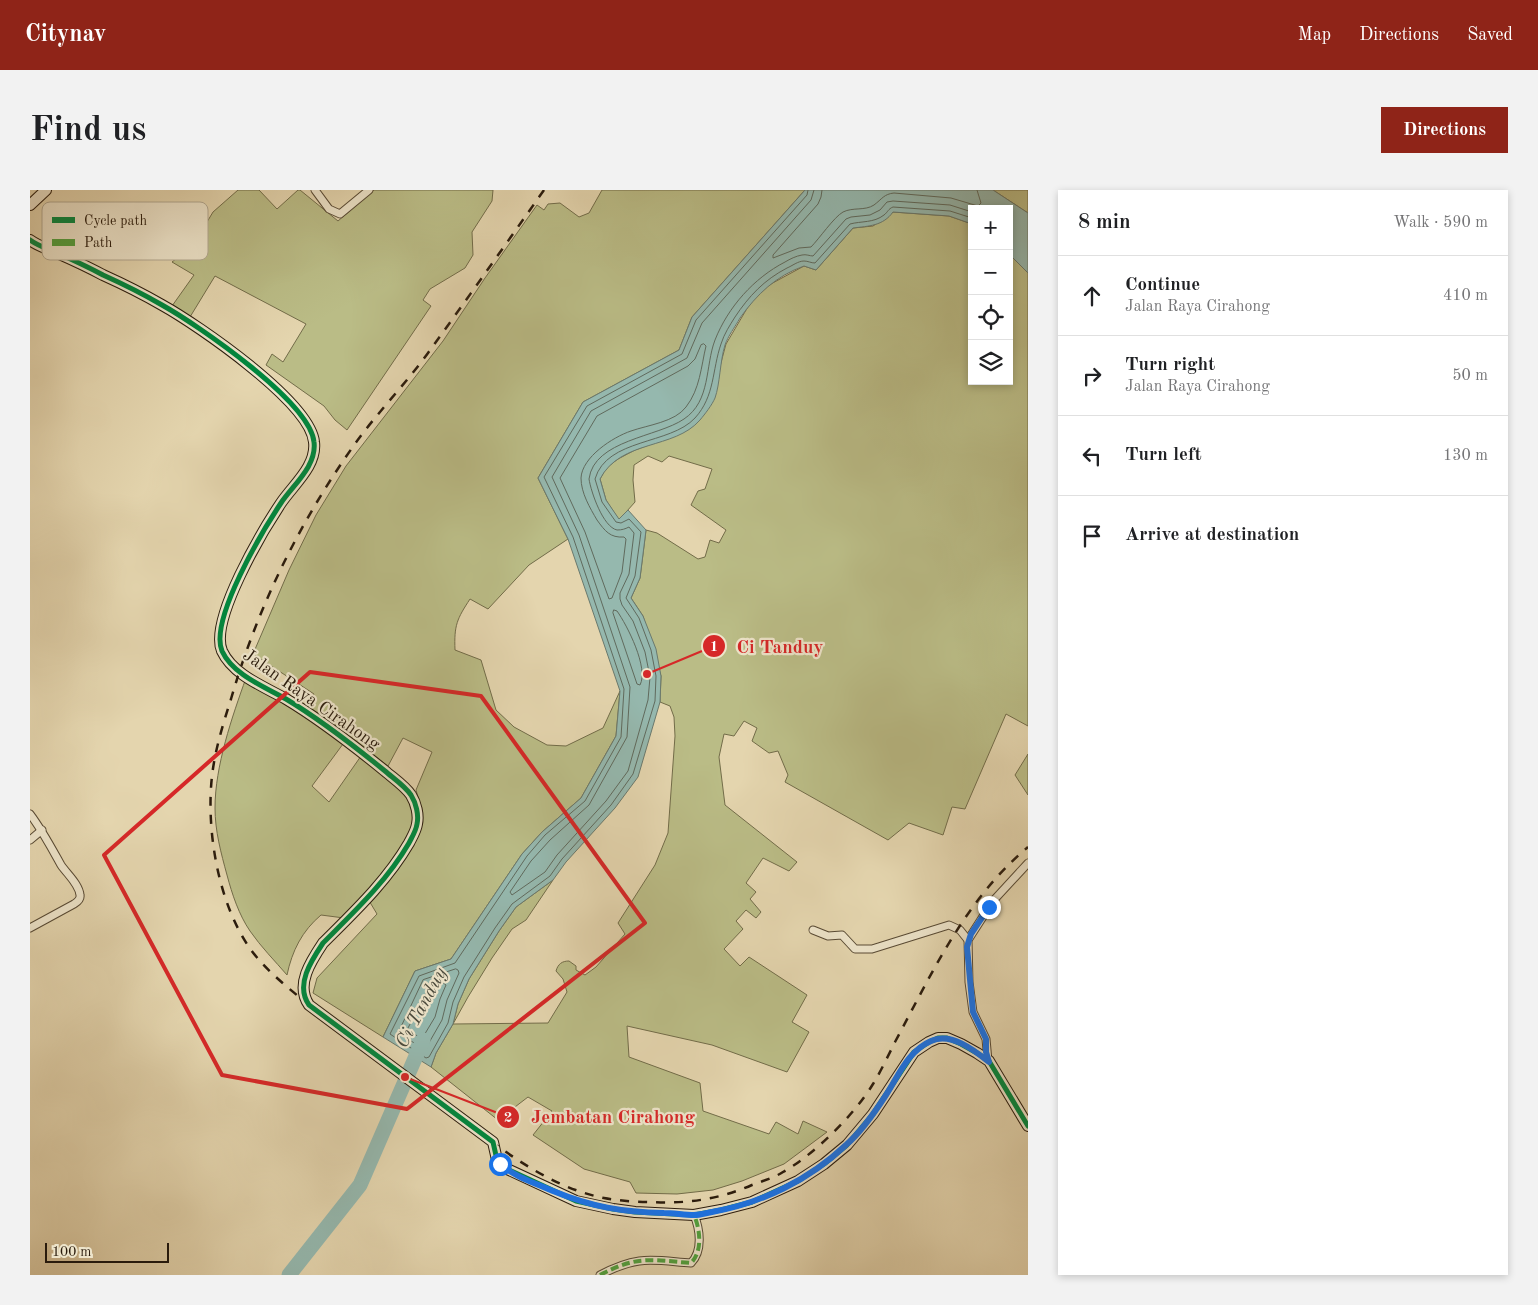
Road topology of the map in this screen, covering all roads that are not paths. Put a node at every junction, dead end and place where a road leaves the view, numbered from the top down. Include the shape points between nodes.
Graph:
1 (46, 190) edge
2 (315, 190) edge
3 (369, 190) edge
4 (30, 205) edge
5 (30, 240) edge
6 (42, 246) edge
7 (71, 260) edge
8 (30, 814) edge
9 (42, 830) junction
10 (30, 840) edge
11 (1028, 863) edge
12 (30, 928) edge
13 (813, 930) dead end
14 (968, 940) junction
15 (989, 1062) junction
16 (1028, 1126) edge
17 (694, 1215) junction
18 (600, 1275) edge

1 - 4 street
2 - 3 street via 330,208 340,214
5 - 6 street, Jalan Raya Cirahong
7 - 17 street, Jalan Raya Cirahong via 163,305 188,321 282,392 310,428 314,441 311,462 268,524 243,569 222,623 221,647 225,657 239,671 327,725 411,794 417,808 418,823 390,872 316,953 306,973 305,999 493,1142 497,1160 505,1168 591,1205 635,1212
8 - 9 street
9 - 10 street
9 - 12 street via 77,886 80,899
11 - 14 street via 993,902
13 - 14 street via 828,936 842,935 855,949 864,950 949,925 960,930
14 - 15 street via 973,1012 986,1039
15 - 16 street, Jalan Raya Cirahong
15 - 17 street, Jalan Raya Cirahong via 977,1052 948,1038 929,1042 914,1052 873,1114 847,1145 824,1164 798,1181 752,1202
17 - 18 street via 700,1230 696,1258 691,1262 643,1260 617,1266

